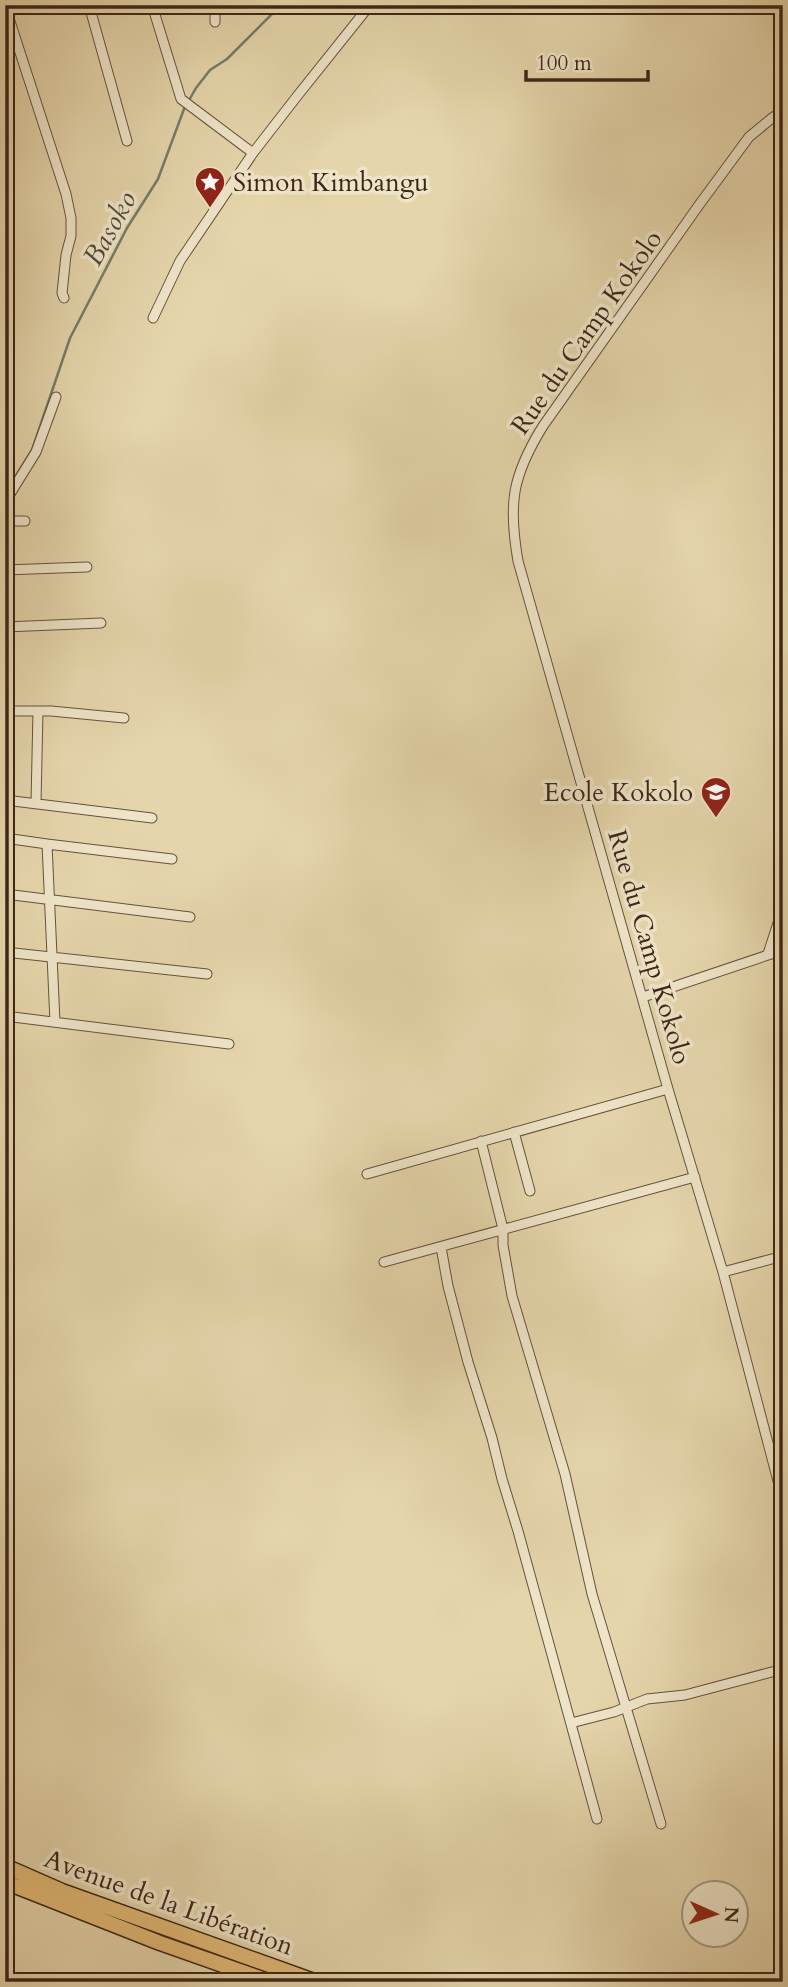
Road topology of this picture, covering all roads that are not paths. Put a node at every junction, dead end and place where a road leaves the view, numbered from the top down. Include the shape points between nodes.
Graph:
1 (89, 5) edge
2 (152, 5) edge
3 (215, 5) edge
4 (370, 5) edge
5 (5, 6) edge
6 (215, 22) dead end
7 (783, 111) edge
8 (127, 141) dead end
9 (253, 153) junction
10 (64, 298) dead end
11 (153, 318) dead end
12 (56, 397) dead end
13 (5, 502) edge
14 (5, 521) edge
15 (25, 521) dead end
16 (87, 567) dead end
17 (5, 570) edge
18 (101, 623) dead end
19 (5, 627) edge
20 (5, 710) edge
21 (38, 711) junction
22 (124, 718) dead end
23 (5, 800) edge
24 (36, 803) junction
25 (152, 818) dead end
26 (5, 838) edge
27 (47, 844) junction
28 (172, 859) dead end
29 (5, 894) edge
30 (50, 899) junction
31 (783, 914) edge
32 (190, 917) dead end
33 (783, 950) edge
34 (5, 952) edge
35 (768, 954) junction
36 (52, 957) junction
37 (207, 974) dead end
38 (643, 997) junction
39 (5, 1016) edge
40 (55, 1022) junction
41 (229, 1044) dead end
42 (668, 1088) junction
43 (514, 1132) junction
44 (481, 1141) junction
45 (367, 1174) dead end
46 (695, 1177) junction
47 (530, 1191) dead end
48 (503, 1229) junction
49 (441, 1247) junction
50 (783, 1256) edge
51 (384, 1262) dead end
52 (723, 1272) junction
53 (783, 1500) edge
54 (783, 1669) edge
55 (627, 1706) junction
56 (571, 1723) junction
57 (597, 1819) dead end
58 (661, 1824) dead end
59 (5, 1866) edge
60 (5, 1882) edge
61 (251, 1979) edge
62 (271, 1982) edge
63 (317, 1982) edge

1 - 8 street
2 - 9 street via 181,99
3 - 6 street
4 - 9 street
5 - 10 street via 71,218
7 - 38 street, Rue du Camp Kokolo via 750,137 699,205 543,426 514,491 513,536 518,561
9 - 11 street via 180,261
12 - 13 street via 36,452
14 - 15 street
16 - 17 street
18 - 19 street
20 - 21 street
21 - 22 street
21 - 24 street
23 - 24 street
24 - 25 street
26 - 27 street
27 - 28 street
27 - 30 street
29 - 30 street
30 - 32 street
30 - 36 street
31 - 35 street
33 - 35 street
34 - 36 street
35 - 38 street
36 - 37 street
36 - 40 street
38 - 42 street, Rue du Camp Kokolo
39 - 40 street
40 - 41 street
42 - 43 street
42 - 46 street, Rue du Camp Kokolo
43 - 44 street
43 - 47 street
44 - 45 street
44 - 48 street
46 - 48 street
46 - 52 street, Rue du Camp Kokolo
48 - 49 street
48 - 55 street via 512,1296
49 - 51 street
49 - 56 street via 468,1362
50 - 52 street
52 - 53 street, Rue du Camp Kokolo
54 - 55 street
55 - 56 street
55 - 58 street
56 - 57 street
59 - 63 highway, Avenue de la Libération via 163,1929
60 - 61 highway, Avenue de la Libération
61 - 62 highway, Avenue de la Libération

